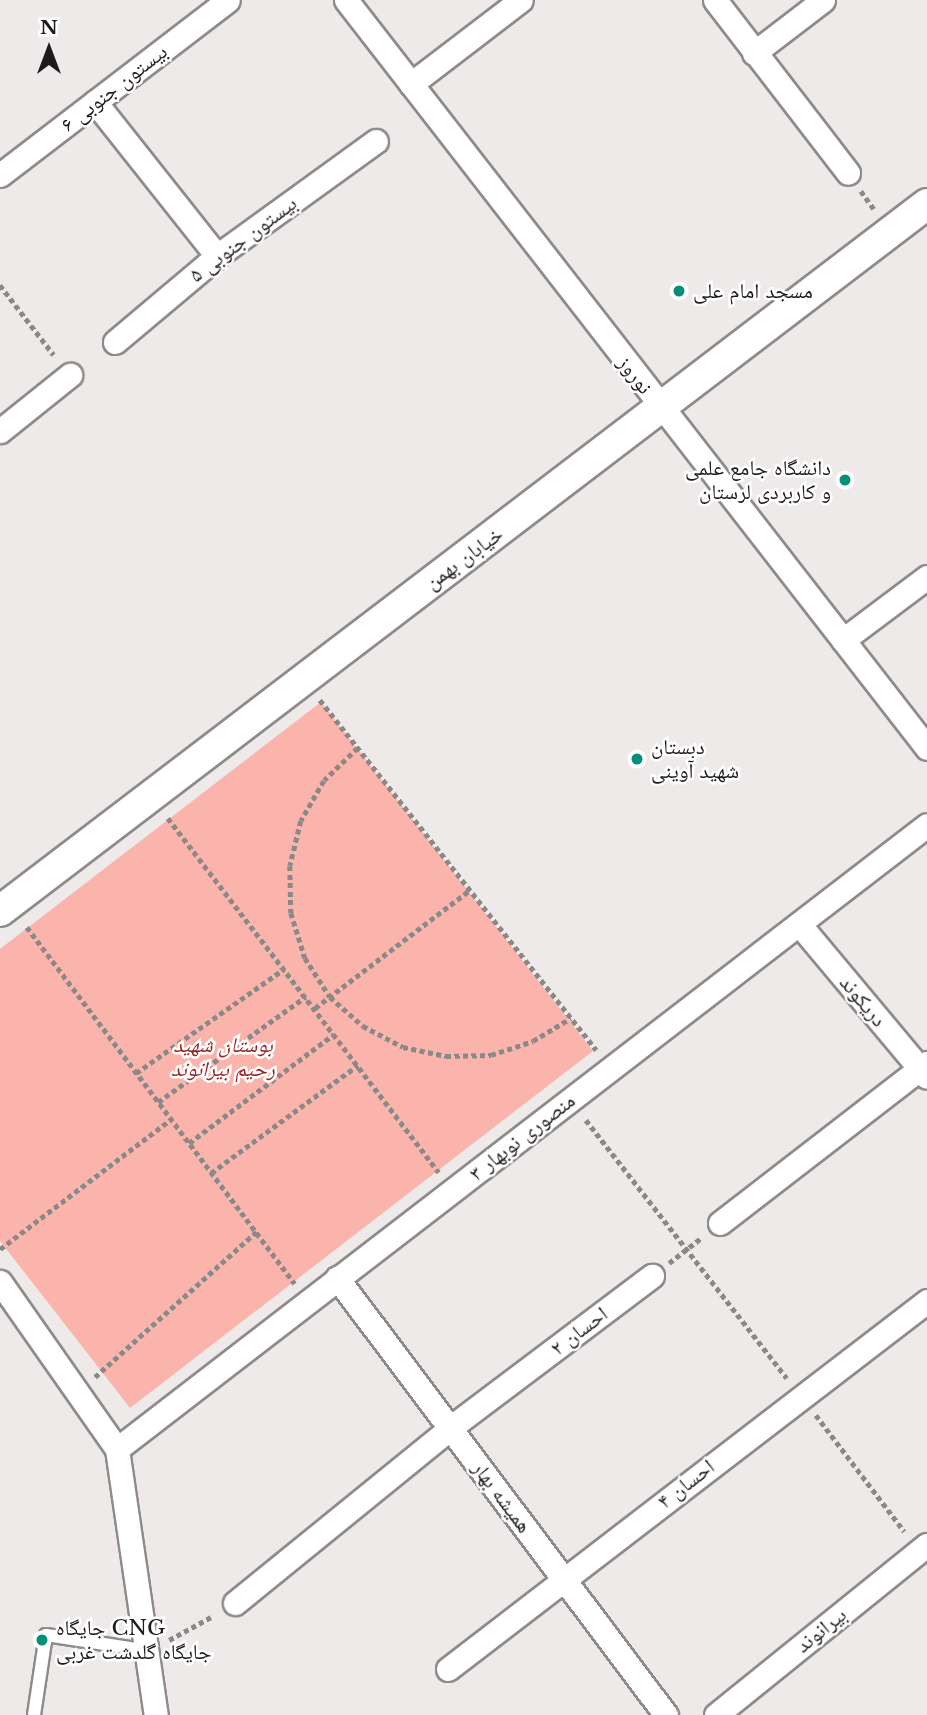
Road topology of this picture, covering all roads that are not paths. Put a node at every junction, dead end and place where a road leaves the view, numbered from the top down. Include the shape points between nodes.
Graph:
1 (228, 0) edge
2 (346, 0) edge
3 (521, 0) edge
4 (715, 0) edge
5 (823, 0) edge
6 (754, 53) junction
7 (411, 84) junction
8 (95, 102) junction
9 (376, 141) dead end
10 (848, 173) road end
11 (0, 175) edge
12 (927, 204) edge
13 (217, 256) junction
14 (115, 342) dead end
15 (70, 375) road end
16 (663, 411) junction
17 (0, 431) edge
18 (927, 577) edge
19 (843, 640) junction
20 (927, 748) edge
21 (927, 825) edge
22 (5, 908) edge
23 (799, 924) junction
24 (925, 1070) edge
25 (720, 1223) road end
26 (652, 1276) road end
27 (337, 1278) junction
28 (0, 1282) edge
29 (927, 1301) edge
30 (450, 1428) junction
31 (117, 1448) junction
32 (924, 1553) edge
33 (564, 1579) junction
34 (235, 1603) road end
35 (150, 1651) junction
36 (448, 1669) dead end
37 (34, 1715) edge
38 (156, 1715) edge
39 (666, 1715) edge
40 (716, 1715) edge

1 - 8 street, بیستون جنوبی ۶
2 - 7 street, نوروز
3 - 7 street
4 - 6 street
5 - 6 street
6 - 10 street
7 - 16 street, نوروز
8 - 11 street, بیستون جنوبی ۶
8 - 13 street
9 - 13 street, بیستون جنوبی ۵
12 - 16 street, خیابان بهمن
13 - 14 street, بیستون جنوبی ۵
15 - 17 street
16 - 19 street, نوروز
16 - 22 street, خیابان بهمن via 302,677
18 - 19 street
19 - 20 street, نوروز
21 - 23 street, منصوری نوبهار ۳
23 - 24 street, دریکوند
23 - 27 street, منصوری نوبهار ۳
24 - 25 street
26 - 30 street, احسان ۲
27 - 30 street, همیشه بهار
27 - 31 street, منصوری نوبهار ۳
28 - 31 street
29 - 33 street, احسان ۴
30 - 33 street, همیشه بهار
30 - 34 street, احسان ۲
31 - 35 street
32 - 40 street, بیرانوند
33 - 36 street, احسان ۴
33 - 39 street, همیشه بهار
35 - 37 lane via 46,1635
35 - 38 street

